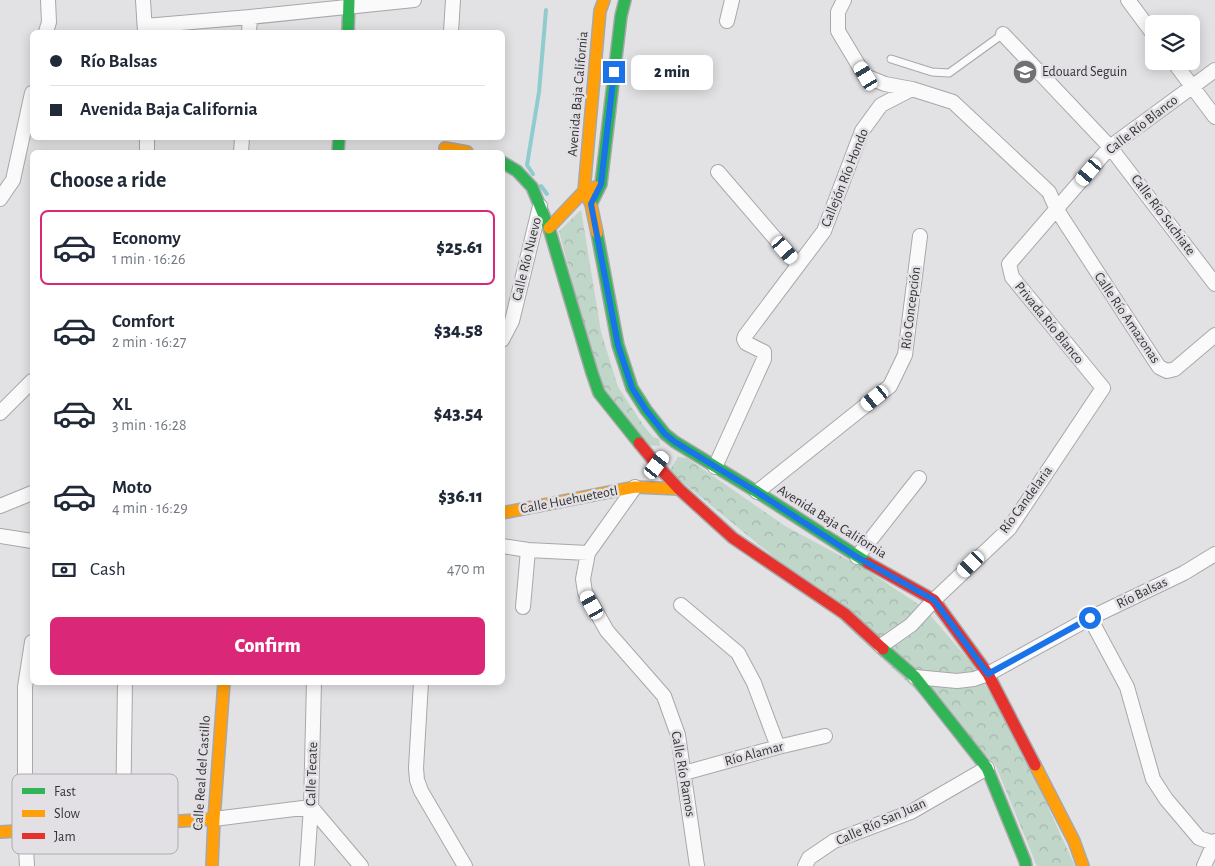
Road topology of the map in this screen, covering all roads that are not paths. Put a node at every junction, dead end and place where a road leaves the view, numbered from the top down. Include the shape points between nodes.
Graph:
1 (48, 0) edge
2 (143, 0) edge
3 (414, 0) edge
4 (453, 0) edge
5 (604, 0) edge
6 (625, 0) edge
7 (732, 0) edge
8 (844, 0) edge
9 (1128, 0) edge
10 (349, 4) edge
11 (250, 17) junction
12 (727, 21) dead end
13 (1145, 22) edge
14 (145, 29) edge
15 (47, 30) edge
16 (249, 30) edge
17 (348, 30) edge
18 (451, 30) edge
19 (1003, 34) joint
20 (891, 59) dead end
21 (1180, 70) edge
22 (1215, 70) edge
23 (1192, 87) junction
24 (912, 89) junction
25 (30, 102) edge
26 (1215, 117) edge
27 (445, 146) edge
28 (1110, 147) junction
29 (460, 150) edge
30 (505, 164) edge
31 (718, 172) dead end
32 (601, 184) junction
33 (584, 191) junction
34 (0, 199) edge
35 (591, 204) junction
36 (540, 206) junction
37 (1057, 210) junction
38 (549, 228) junction
39 (920, 236) dead end
40 (798, 265) junction
41 (1215, 284) edge
42 (505, 334) edge
43 (1215, 334) edge
44 (30, 383) edge
45 (1103, 388) joint
46 (0, 413) edge
47 (660, 460) junction
48 (715, 466) junction
49 (919, 478) dead end
50 (635, 487) junction
51 (680, 489) junction
52 (757, 492) junction
53 (30, 494) edge
54 (0, 506) edge
55 (505, 512) edge
56 (0, 536) edge
57 (30, 541) edge
58 (505, 546) edge
59 (528, 550) junction
60 (588, 553) junction
61 (1215, 554) edge
62 (857, 557) junction
63 (934, 600) junction
64 (681, 605) dead end
65 (523, 607) dead end
66 (1090, 618) junction
67 (881, 646) junction
68 (30, 655) edge
69 (988, 674) junction
70 (916, 677) junction
71 (125, 685) edge
72 (224, 685) edge
73 (314, 685) edge
74 (421, 685) edge
75 (825, 736) dead end
76 (778, 747) junction
77 (987, 768) junction
78 (684, 773) junction
79 (25, 774) edge
80 (124, 774) edge
81 (311, 807) junction
82 (214, 819) junction
83 (178, 821) edge
84 (1214, 842) edge
85 (212, 866) edge
86 (307, 866) edge
87 (361, 866) edge
88 (465, 866) edge
89 (697, 866) edge
90 (805, 866) edge
91 (1026, 866) edge
92 (1082, 866) edge
93 (1204, 866) edge

1 - 15 street
2 - 14 street
3 - 10 street
4 - 18 street
5 - 33 street, Avenida Baja California via 600,11
6 - 32 street
7 - 12 street
8 - 24 street via 838,12 838,31 866,76 884,84
9 - 13 street
10 - 11 street
10 - 17 street
11 - 14 street
11 - 16 street
19 - 20 lane via 949,73 932,72
19 - 28 street, Calle Río Suchiate
21 - 23 street
22 - 23 street, Calle Río Blanco
23 - 26 street
23 - 28 street, Calle Río Blanco
24 - 37 street via 953,102 1049,192
24 - 40 street, Callejón Río Hondo via 881,105 862,131 824,231
25 - 34 street via 13,180
27 - 29 street
28 - 37 street, Calle Río Blanco
28 - 41 street, Calle Río Suchiate
30 - 36 street, Avenida Baja California via 532,187
31 - 40 street
32 - 33 street
32 - 35 street
33 - 35 street, Avenida Baja California
33 - 38 street
35 - 47 street, Avenida Baja California via 618,345 632,388 665,434
36 - 38 street, Avenida Baja California
36 - 42 street, Calle Río Nuevo via 512,321
37 - 43 street, Calle Río Amazonas via 1159,367 1167,371 1175,369
37 - 45 street, Privada Río Blanco via 1009,264 1012,277
38 - 47 street, Avenida Baja California via 599,393
39 - 52 street, Río Concepción via 905,355 890,386
40 - 48 street, Callejón Río Hondo via 745,336 746,343 764,352 764,359
44 - 46 street
45 - 63 street, Río Candelaria via 1009,529
47 - 48 street, Avenida Baja California
47 - 50 street, Calle Río Ramos
47 - 51 street, Avenida Baja California
48 - 52 street, Avenida Baja California
49 - 62 street
50 - 51 street, Calle Huehueteotl
50 - 55 street, Calle Huehueteotl
50 - 60 street, Calle Río Ramos
51 - 67 street, Avenida Baja California via 733,538 845,614
52 - 62 street, Avenida Baja California
53 - 54 street
56 - 57 street
58 - 59 street
59 - 60 street
59 - 65 street
60 - 78 street, Calle Río Ramos via 583,580 585,592 607,632 664,696 678,735
61 - 66 street, Río Balsas via 1184,573
62 - 63 street, Avenida Baja California
63 - 67 street, Río Candelaria via 910,625
63 - 69 street, Avenida Baja California
64 - 76 street via 738,653 754,683
66 - 69 street, Río Balsas
66 - 84 street via 1128,687 1152,779 1199,838
67 - 70 street, Avenida Baja California
68 - 79 street via 25,687
69 - 70 street, Río Balsas via 957,680
69 - 92 street, Avenida Baja California via 1074,841
70 - 77 street, Avenida Baja California
71 - 80 street
72 - 82 street, Calle Real del Castillo
73 - 81 street, Calle Tecate
74 - 88 street via 417,780
75 - 76 street, Río Alamar
76 - 78 street, Río Alamar
77 - 90 street, Calle Río San Juan via 911,812 834,841 809,858
77 - 91 street, Avenida Baja California
78 - 89 street, Calle Río Ramos
81 - 82 street
81 - 86 street, Calle Tecate
81 - 87 street
82 - 83 street
82 - 85 street, Calle Real del Castillo
84 - 93 street

